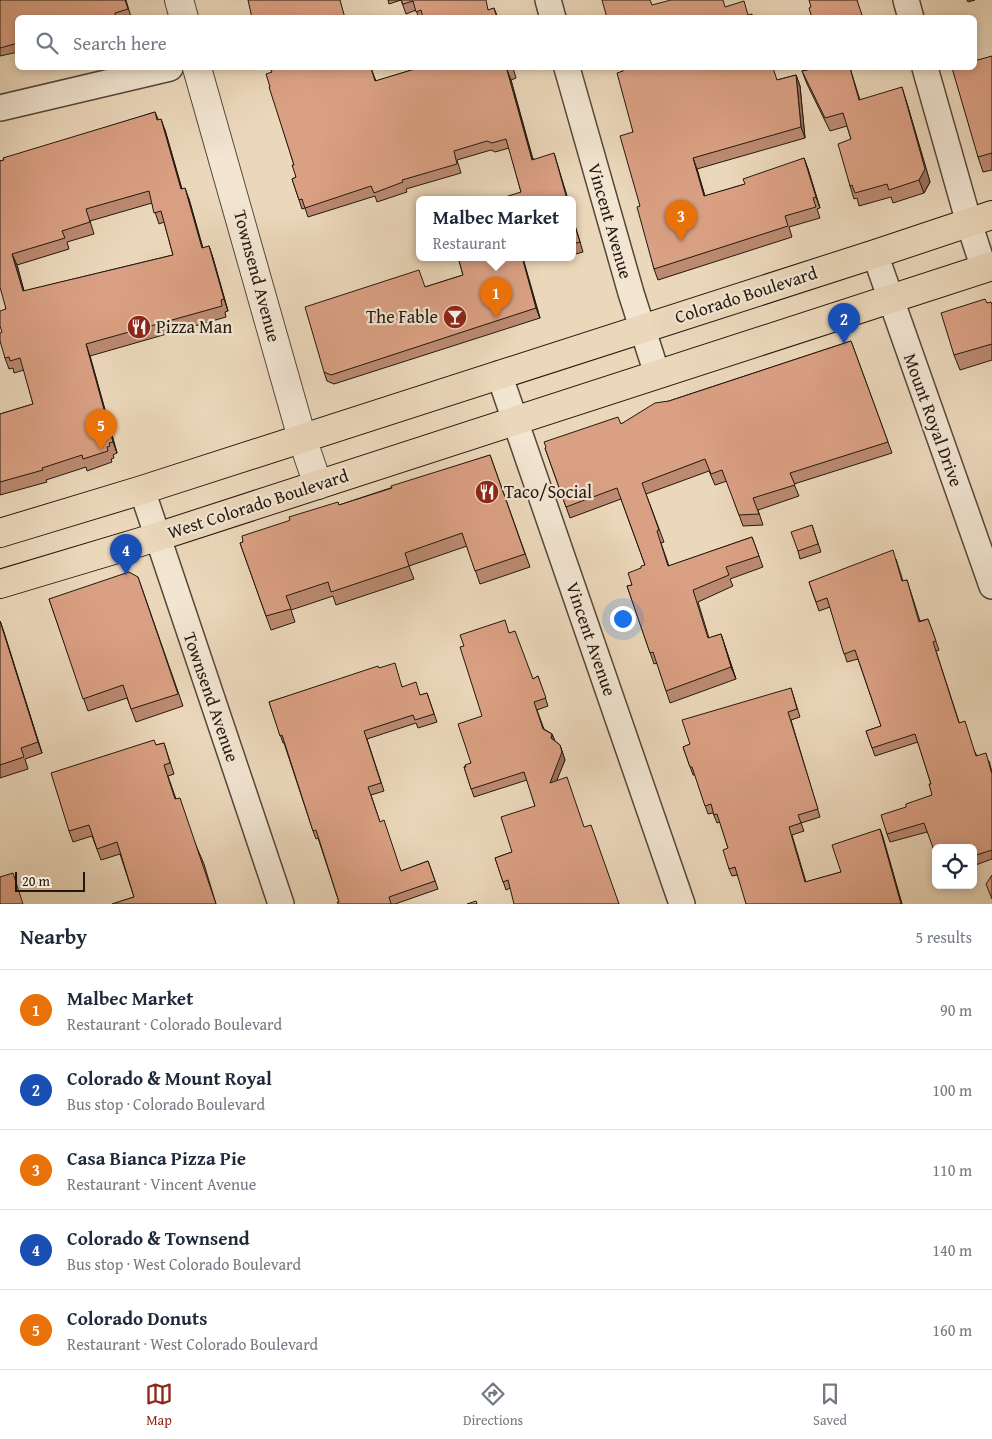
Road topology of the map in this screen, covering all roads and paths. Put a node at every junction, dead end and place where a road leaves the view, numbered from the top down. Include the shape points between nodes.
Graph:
1 (179, 0) edge
2 (548, 0) edge
3 (906, 0) edge
4 (183, 15) edge
5 (552, 15) edge
6 (910, 15) edge
7 (162, 70) edge
8 (198, 70) edge
9 (568, 70) edge
10 (926, 70) edge
11 (0, 108) edge
12 (980, 218) edge
13 (875, 254) junction
14 (988, 268) edge
15 (890, 300) junction
16 (641, 328) junction
17 (499, 374) junction
18 (656, 374) junction
19 (515, 421) junction
20 (302, 438) junction
21 (318, 484) junction
22 (142, 490) junction
23 (0, 533) edge
24 (157, 537) junction
25 (0, 584) edge
26 (992, 586) edge
27 (281, 904) edge
28 (682, 904) edge

1 - 4 street
2 - 5 street
3 - 6 street
7 - 11 street
8 - 20 street, Townsend Avenue
9 - 16 street, Vincent Avenue
10 - 12 street
12 - 13 main road, Colorado Boulevard
12 - 14 street
13 - 15 street, Mount Royal Drive
13 - 16 main road, Colorado Boulevard
14 - 15 main road
15 - 18 main road
15 - 26 street, Mount Royal Drive
16 - 17 main road, Colorado Boulevard
16 - 18 street, Vincent Avenue
17 - 19 street, Vincent Avenue
17 - 20 main road
18 - 19 main road
19 - 21 main road, West Colorado Boulevard
19 - 28 street, Vincent Avenue
20 - 21 street, Townsend Avenue
20 - 22 main road
21 - 24 main road, West Colorado Boulevard
22 - 23 main road
22 - 24 street, Townsend Avenue
24 - 25 main road, West Colorado Boulevard
24 - 27 street, Townsend Avenue

